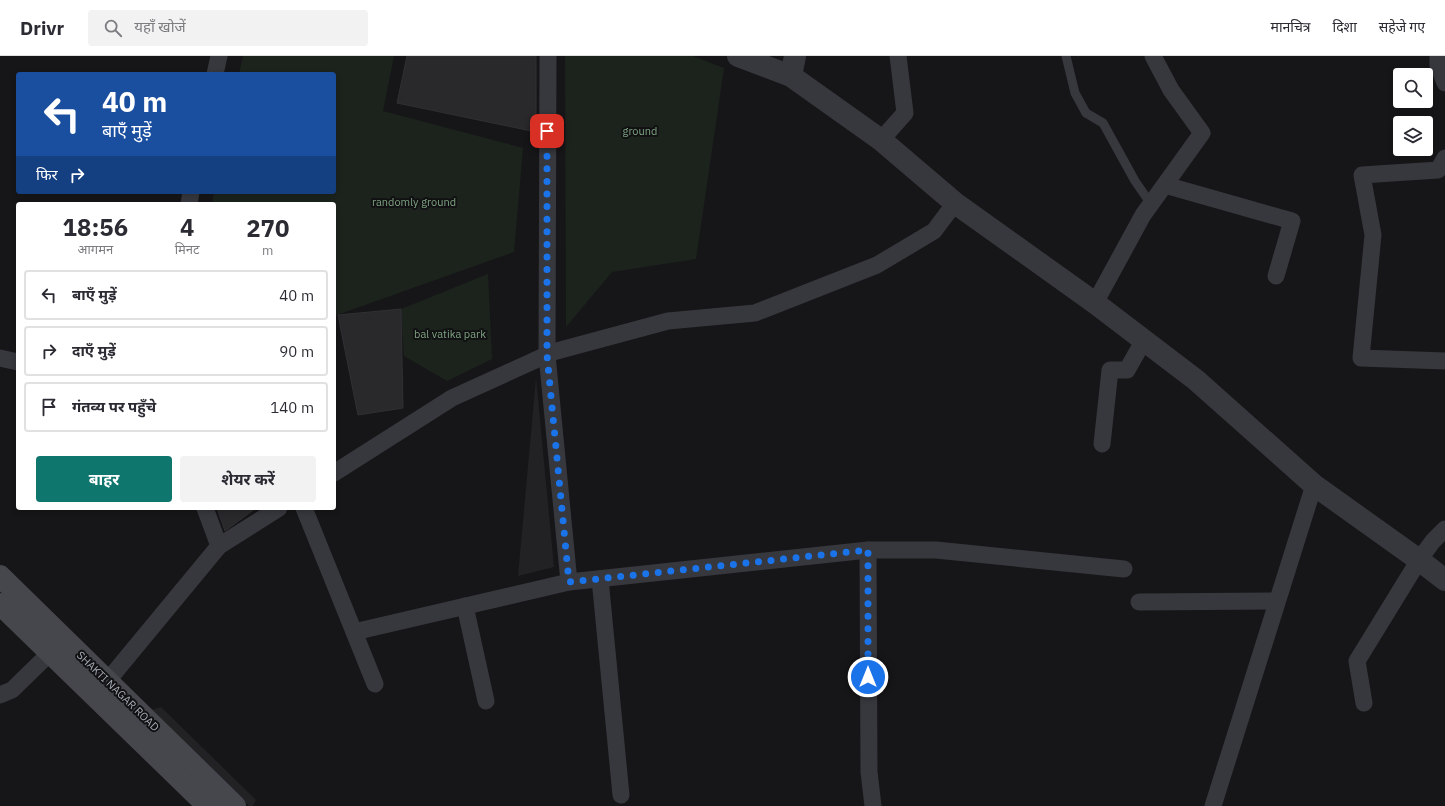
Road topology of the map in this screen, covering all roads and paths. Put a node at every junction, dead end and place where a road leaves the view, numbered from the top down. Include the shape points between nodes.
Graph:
1 (219, 56) edge
2 (548, 56) edge
3 (738, 56) edge
4 (898, 56) edge
5 (1066, 56) edge
6 (1152, 56) edge
7 (1438, 56) edge
8 (793, 66) edge
9 (216, 72) edge
10 (1445, 83) edge
11 (881, 140) junction
12 (1445, 158) edge
13 (1165, 185) junction
14 (955, 203) junction
15 (1151, 204) junction
16 (1276, 276) dead end
17 (1095, 303) junction
18 (1144, 340) junction
19 (547, 355) junction
20 (0, 358) edge
21 (1445, 361) edge
22 (16, 362) edge
23 (1102, 444) dead end
24 (336, 472) edge
25 (1314, 485) junction
26 (205, 510) edge
27 (276, 510) edge
28 (305, 510) edge
29 (1445, 529) edge
30 (219, 546) junction
31 (868, 550) junction
32 (1420, 560) junction
33 (1124, 569) dead end
34 (0, 576) edge
35 (600, 579) junction
36 (1445, 580) edge
37 (569, 582) junction
38 (1277, 601) junction
39 (1139, 602) dead end
40 (465, 606) junction
41 (3, 612) edge
42 (354, 632) junction
43 (50, 652) junction
44 (375, 684) dead end
45 (101, 689) junction
46 (0, 695) edge
47 (486, 701) dead end
48 (1364, 703) dead end
49 (621, 795) dead end
50 (208, 806) edge
51 (235, 806) edge
52 (872, 806) edge
53 (1213, 806) edge

1 - 9 street
2 - 19 street
3 - 8 street
4 - 11 street via 906,113
5 - 15 lane via 1075,93 1086,113 1103,123 1135,181
6 - 13 street via 1171,90 1202,133
7 - 10 street via 1438,65
8 - 11 street
11 - 14 street
12 - 21 street via 1438,170 1362,175 1373,235 1361,358
13 - 15 street
13 - 16 street via 1292,221
14 - 17 street
14 - 19 street via 934,231 877,265 755,313 668,322
15 - 17 street
17 - 18 street
18 - 23 street via 1127,370 1110,370
18 - 25 street via 1196,380
19 - 24 street via 452,398
19 - 37 street
20 - 22 street
25 - 32 street
25 - 38 street
26 - 30 street
27 - 30 street
28 - 42 street
29 - 32 street
30 - 45 street
31 - 33 street via 936,550
31 - 35 street
31 - 52 street via 869,772
32 - 36 street
32 - 48 street via 1357,661
34 - 45 main road, SHAKTI NAGAR ROAD
35 - 37 street
35 - 49 street
37 - 40 street
38 - 39 street
38 - 53 street
40 - 42 street
40 - 47 street
41 - 43 main road
42 - 44 street
43 - 45 main road
43 - 46 street via 12,690
45 - 50 main road
45 - 51 main road, SHAKTI NAGAR ROAD

